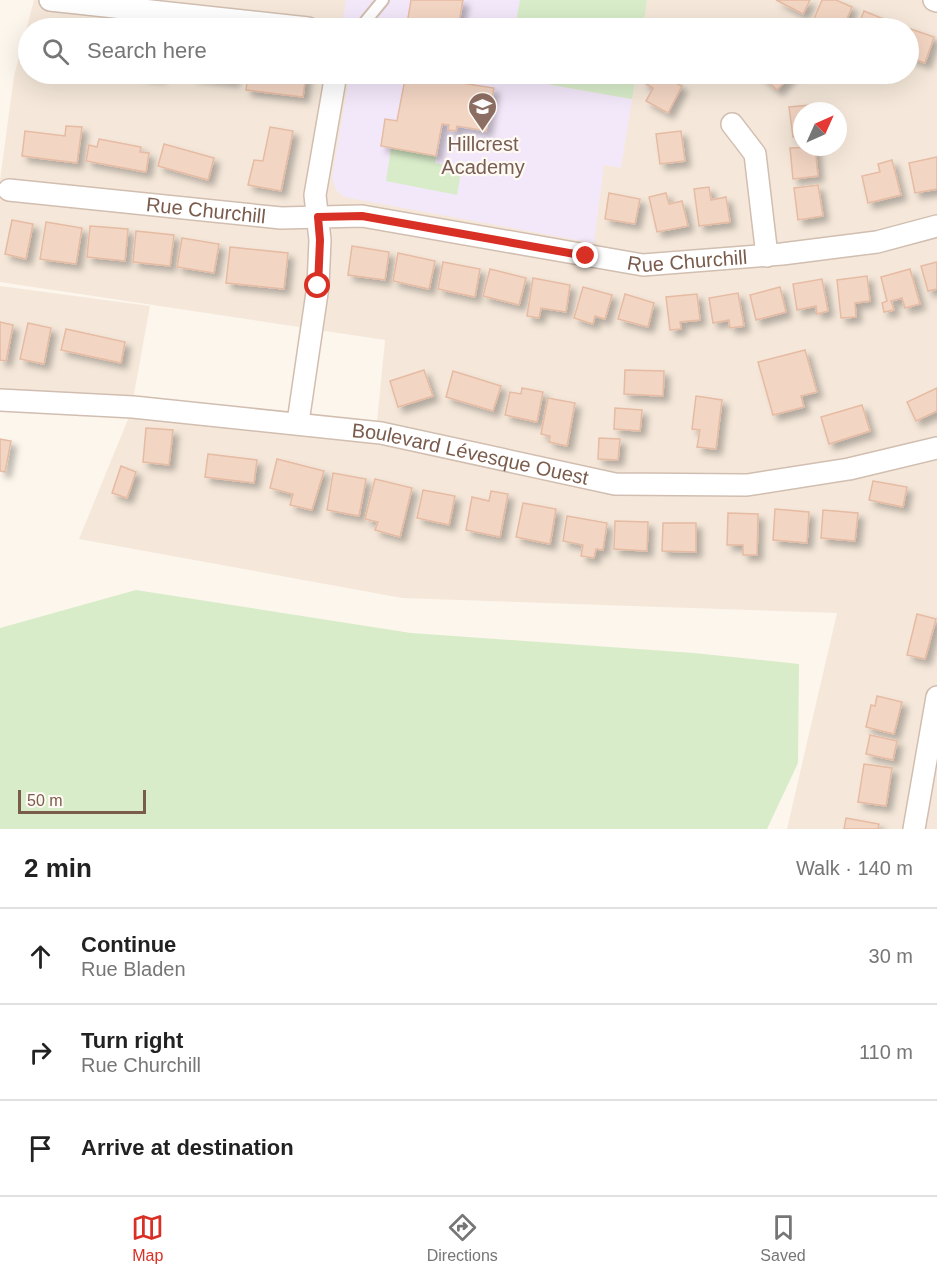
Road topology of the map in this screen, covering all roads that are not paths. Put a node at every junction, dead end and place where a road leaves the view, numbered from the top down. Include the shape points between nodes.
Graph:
1 (50, 0) edge
2 (383, 0) edge
3 (216, 18) edge
4 (368, 18) edge
5 (334, 84) edge
6 (732, 124) dead end
7 (9, 190) dead end
8 (318, 217) junction
9 (937, 226) edge
10 (767, 256) junction
11 (0, 400) edge
12 (298, 422) junction
13 (937, 448) edge
14 (937, 697) edge
15 (914, 829) edge

1 - 3 street
2 - 4 lane
5 - 8 street via 315,195
6 - 10 street via 755,154
7 - 8 street, Rue Churchill via 281,218
8 - 10 street, Rue Churchill via 362,216 644,265
8 - 12 street via 318,286
9 - 10 street, Rue Churchill via 877,242
11 - 12 street, Boulevard Lévesque Ouest
12 - 13 street, Boulevard Lévesque Ouest via 381,433 615,484 673,487 747,485 849,469
14 - 15 street

